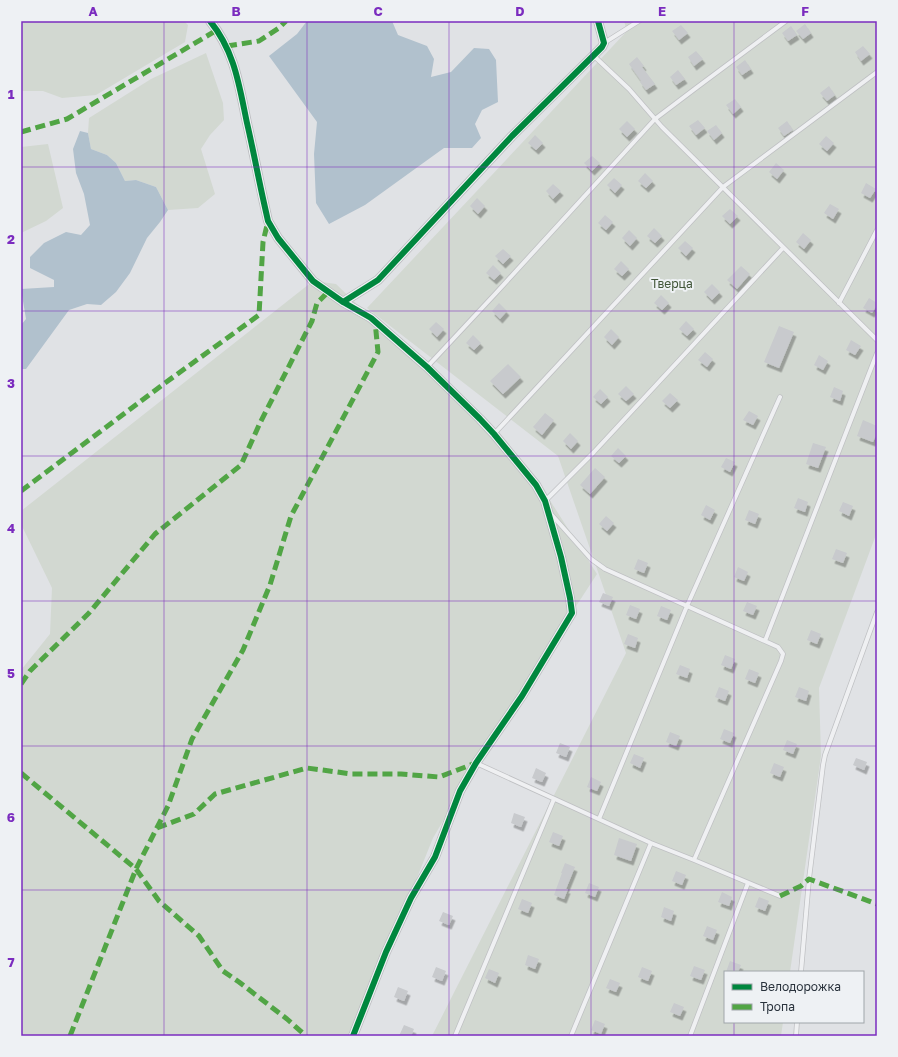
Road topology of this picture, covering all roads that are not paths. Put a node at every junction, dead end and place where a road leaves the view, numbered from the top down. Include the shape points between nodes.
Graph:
1 (210, 21) edge
2 (598, 21) edge
3 (639, 21) edge
4 (786, 21) edge
5 (604, 43) junction
6 (594, 56) junction
7 (877, 72) edge
8 (656, 119) junction
9 (723, 187) junction
10 (877, 230) edge
11 (783, 248) junction
12 (343, 302) junction
13 (839, 303) junction
14 (877, 340) edge
15 (877, 353) edge
16 (427, 366) junction
17 (780, 397) dead end
18 (494, 434) junction
19 (545, 501) junction
20 (548, 511) junction
21 (687, 606) junction
22 (877, 612) edge
23 (765, 641) junction
24 (476, 763) junction
25 (554, 799) junction
26 (599, 819) junction
27 (651, 844) junction
28 (694, 860) junction
29 (748, 883) junction
30 (780, 896) dead end
31 (801, 971) edge
32 (797, 1023) edge
33 (353, 1036) edge
34 (455, 1036) edge
35 (571, 1036) edge
36 (690, 1036) edge
37 (796, 1036) edge

1 - 12 street via 227,46 237,74 268,221 278,238 314,281
2 - 5 street
3 - 5 lane
4 - 8 lane
5 - 6 street
6 - 8 lane
6 - 12 street via 512,136 378,280
7 - 9 lane
8 - 9 lane
8 - 16 lane
9 - 11 lane
9 - 18 lane
10 - 13 lane
11 - 13 lane
11 - 19 lane via 594,452
12 - 16 street via 371,318
13 - 14 lane
15 - 23 lane
16 - 18 street
17 - 21 lane
18 - 19 street via 536,485
19 - 20 street
20 - 21 lane via 600,566
20 - 24 street via 572,613 522,696
21 - 23 lane
21 - 26 lane
22 - 31 lane via 825,755 809,879
23 - 28 lane via 781,650 781,661
24 - 25 lane
24 - 33 street via 460,791 435,858 386,952
25 - 26 lane
25 - 34 lane
26 - 27 lane
27 - 28 lane
27 - 35 lane
28 - 29 lane
29 - 30 lane
29 - 36 lane
32 - 37 lane

